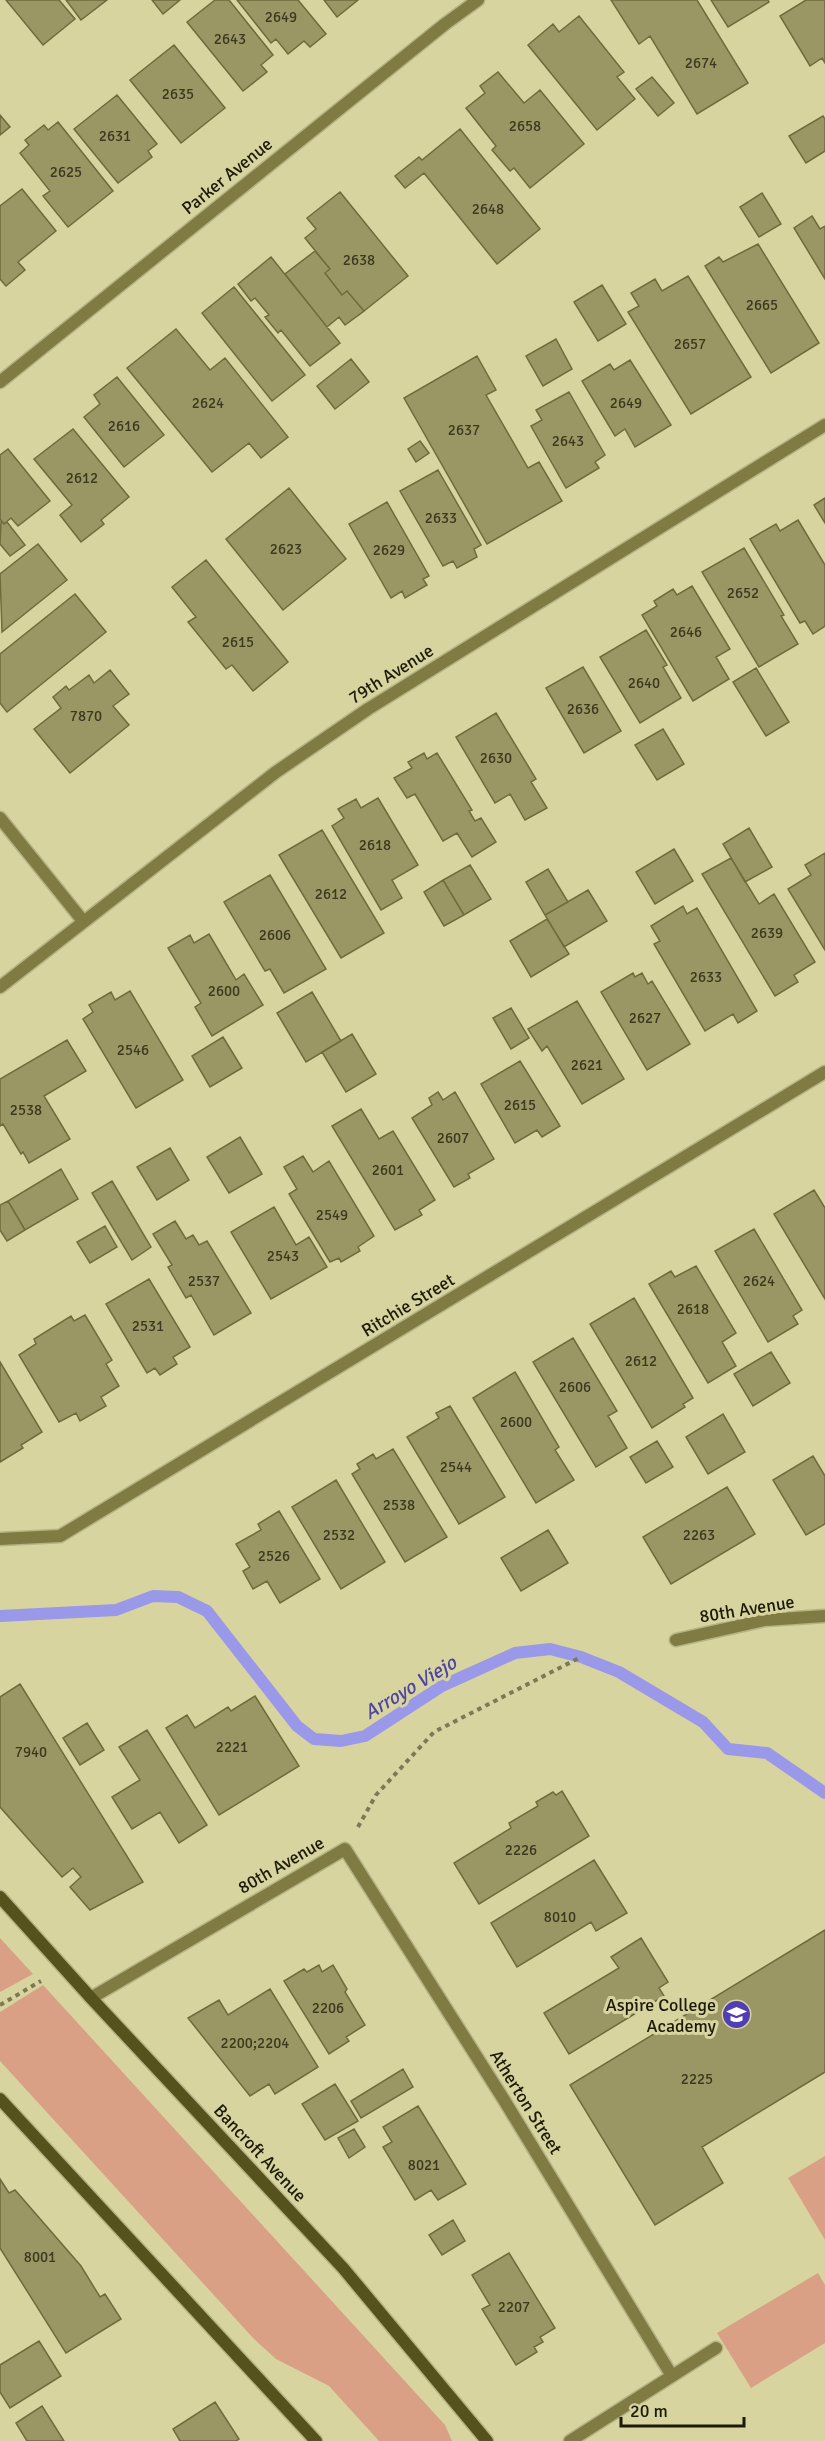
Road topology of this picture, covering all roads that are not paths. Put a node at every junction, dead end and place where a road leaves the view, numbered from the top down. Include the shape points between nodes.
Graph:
1 (478, 0) edge
2 (0, 382) edge
3 (825, 425) edge
4 (0, 818) edge
5 (82, 921) junction
6 (0, 987) edge
7 (825, 1072) edge
8 (0, 1539) edge
9 (825, 1616) edge
10 (675, 1640) dead end
11 (345, 1849) joint
12 (0, 1897) edge
13 (91, 1998) junction
14 (0, 2099) edge
15 (716, 2348) dead end
16 (672, 2376) junction
17 (316, 2441) edge
18 (487, 2441) edge
19 (570, 2441) edge

1 - 2 street, Parker Avenue
3 - 5 street, 79th Avenue via 368,709 276,772
4 - 5 street
5 - 6 street, 79th Avenue
7 - 8 street, Ritchie Street via 60,1536
9 - 10 street, 80th Avenue via 765,1620
11 - 13 street, 80th Avenue
11 - 16 street, Atherton Street
12 - 13 main road, Bancroft Avenue
13 - 18 main road, Bancroft Avenue via 343,2268
14 - 17 main road
15 - 16 street
16 - 19 street

